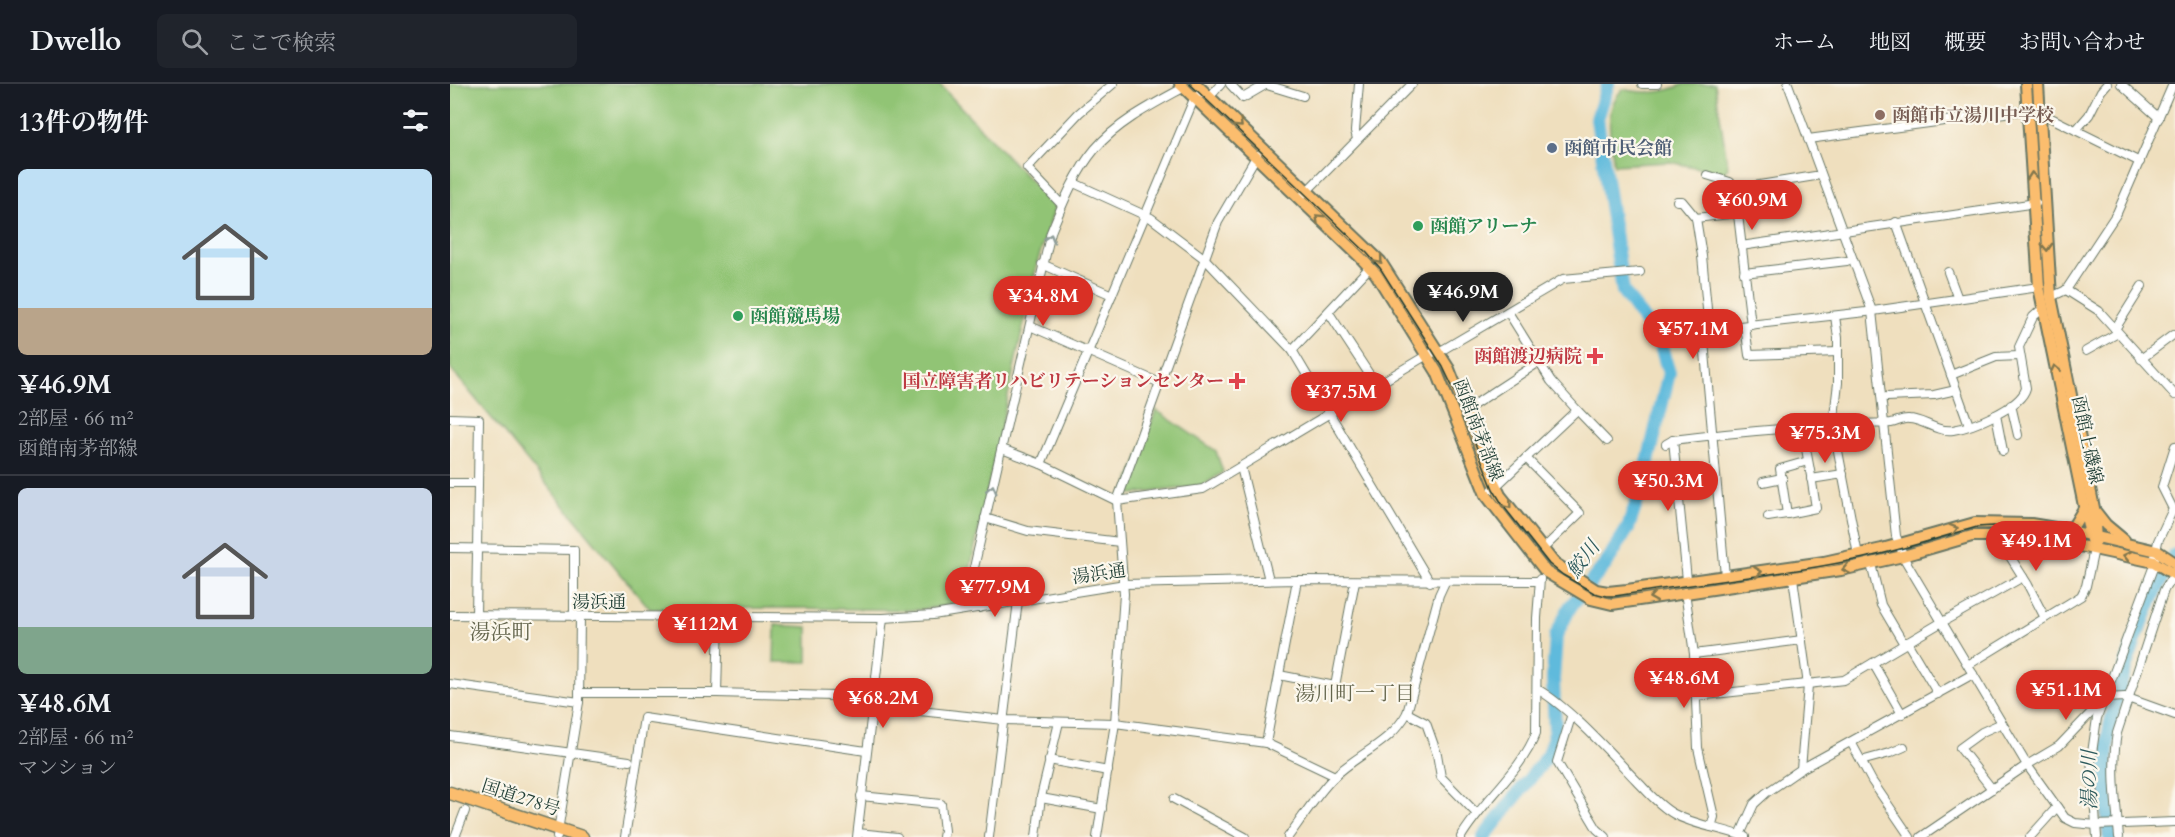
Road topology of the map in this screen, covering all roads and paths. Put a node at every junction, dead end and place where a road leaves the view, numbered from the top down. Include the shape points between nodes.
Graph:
1 (1113, 84) edge
2 (1221, 84) edge
3 (1230, 84) edge
4 (1267, 84) edge
5 (1365, 84) edge
6 (1412, 84) edge
7 (1642, 84) edge
8 (1657, 84) edge
9 (1788, 84) edge
10 (2026, 84) edge
11 (2038, 84) edge
12 (2107, 84) edge
13 (2121, 84) edge
14 (2173, 84) edge
15 (1181, 86) edge
16 (1359, 88) edge
17 (1205, 89) edge
18 (1303, 96) dead end
19 (1194, 99) junction
20 (2027, 111) junction
21 (2039, 113) junction
22 (2159, 118) junction
23 (2076, 130) junction
24 (1808, 139) junction
25 (1357, 140) junction
26 (1263, 148) junction
27 (1255, 157) junction
28 (2140, 162) junction
29 (1707, 176) dead end
30 (1815, 176) dead end
31 (1074, 183) junction
32 (1735, 189) junction
33 (1307, 190) junction
34 (1299, 198) junction
35 (1677, 201) dead end
36 (2046, 202) junction
37 (2034, 203) junction
38 (1062, 205) junction
39 (1738, 213) junction
40 (1146, 215) junction
41 (1696, 218) junction
42 (1896, 222) junction
43 (1841, 231) junction
44 (1741, 246) junction
45 (1205, 259) junction
46 (1847, 261) dead end
47 (1042, 264) junction
48 (1370, 267) junction
49 (1640, 272) dead end
50 (1948, 272) dead end
51 (1744, 273) junction
52 (2142, 286) dead end
53 (2039, 287) junction
54 (2066, 290) junction
55 (1112, 295) junction
56 (2051, 297) junction
57 (1958, 300) junction
58 (1926, 304) junction
59 (2043, 308) junction
60 (1872, 311) junction
61 (1508, 312) junction
62 (1331, 316) dead end
63 (1835, 316) junction
64 (1748, 325) junction
65 (1030, 326) junction
66 (1709, 330) junction
67 (2116, 331) junction
68 (2173, 334) dead end
69 (1292, 350) junction
70 (1439, 351) junction
71 (2086, 351) dead end
72 (1088, 352) junction
73 (1838, 352) junction
74 (1427, 355) junction
75 (2019, 356) junction
76 (2141, 359) junction
77 (1539, 362) junction
78 (1951, 375) junction
79 (1160, 383) junction
80 (1377, 386) junction
81 (1956, 390) junction
82 (2175, 395) edge
83 (1887, 397) dead end
84 (2011, 405) junction
85 (1466, 410) junction
86 (1577, 410) junction
87 (1331, 414) junction
88 (1996, 415) junction
89 (450, 418) edge
90 (1884, 423) junction
91 (1833, 425) junction
92 (1970, 425) junction
93 (1802, 426) junction
94 (1713, 435) junction
95 (2018, 435) dead end
96 (1607, 441) dead end
97 (2175, 446) edge
98 (1002, 449) junction
99 (2003, 450) dead end
100 (1526, 458) junction
101 (1808, 461) junction
102 (1041, 464) junction
103 (1241, 467) junction
104 (1843, 474) junction
105 (1782, 478) junction
106 (1811, 480) junction
107 (1762, 482) dead end
108 (450, 483) edge
109 (478, 483) junction
110 (1496, 486) junction
111 (1486, 495) junction
112 (1117, 501) junction
113 (2089, 509) junction
114 (1787, 514) junction
115 (1768, 517) dead end
116 (985, 518) junction
117 (2067, 530) junction
118 (2000, 536) junction
119 (2093, 536) junction
120 (1120, 542) junction
121 (2129, 543) junction
122 (450, 548) edge
123 (477, 548) junction
124 (1543, 549) junction
125 (2094, 549) junction
126 (1900, 550) junction
127 (1858, 555) junction
128 (2159, 558) junction
129 (1554, 563) junction
130 (1872, 568) dead end
131 (2174, 571) edge
132 (1546, 572) junction
133 (1725, 576) junction
134 (2023, 577) junction
135 (1793, 578) junction
136 (1269, 580) junction
137 (1297, 580) junction
138 (1687, 580) junction
139 (1355, 581) junction
140 (1538, 581) junction
141 (1430, 582) junction
142 (1445, 582) junction
143 (1125, 584) junction
144 (1576, 585) junction
145 (1685, 592) junction
146 (1593, 595) junction
147 (1018, 602) junction
148 (979, 608) junction
149 (450, 615) edge
150 (476, 616) junction
151 (577, 617) junction
152 (718, 617) junction
153 (884, 618) junction
154 (2045, 618) junction
155 (1944, 621) junction
156 (1802, 640) junction
157 (1906, 643) junction
158 (1694, 654) junction
159 (1873, 663) junction
160 (1968, 665) junction
161 (1973, 674) junction
162 (1279, 675) junction
163 (450, 684) edge
164 (1808, 685) junction
165 (1537, 689) junction
166 (579, 693) junction
167 (717, 693) junction
168 (1938, 694) junction
169 (1696, 696) junction
170 (2107, 697) junction
171 (2127, 698) junction
172 (579, 702) junction
173 (873, 702) junction
174 (1407, 713) junction
175 (1902, 714) junction
176 (2175, 715) edge
177 (1571, 717) junction
178 (1004, 720) junction
179 (1059, 722) junction
180 (1115, 723) junction
181 (2002, 723) junction
182 (450, 736) edge
183 (1851, 742) junction
184 (1266, 743) junction
185 (1904, 747) dead end
186 (866, 751) junction
187 (572, 753) junction
188 (1049, 760) junction
189 (629, 761) dead end
190 (1861, 761) junction
191 (2027, 765) junction
192 (1801, 769) junction
193 (1108, 771) junction
194 (1335, 776) junction
195 (1992, 789) junction
196 (450, 793) edge
197 (861, 796) junction
198 (1041, 798) junction
199 (1174, 799) dead end
200 (2057, 807) junction
201 (1102, 809) junction
202 (465, 811) dead end
203 (1478, 814) junction
204 (2175, 822) edge
205 (2118, 824) junction
206 (2099, 825) junction
207 (1711, 826) junction
208 (558, 833) edge
209 (857, 835) edge
210 (1742, 836) edge
211 (455, 837) edge
212 (582, 837) edge
213 (625, 837) edge
214 (897, 837) edge
215 (943, 837) edge
216 (989, 837) edge
217 (1036, 837) edge
218 (1097, 837) edge
219 (1245, 837) edge
220 (1288, 837) edge
221 (1461, 837) edge
222 (1606, 837) edge
223 (1910, 837) edge
224 (1921, 837) edge
225 (2030, 837) edge
226 (2097, 837) edge
227 (2120, 837) edge

1 - 38 street via 1079,113 1028,168
2 - 17 street
3 - 4 street via 1243,98
4 - 18 street
5 - 16 street
6 - 25 street
7 - 8 street
9 - 24 street
10 - 20 main road, 函館上磯線
11 - 21 main road, 函館上磯線
12 - 23 street via 2090,115
13 - 22 street
14 - 22 street
15 - 19 main road, 函館南茅部線
15 - 31 street via 1111,133 1096,148
16 - 25 street
17 - 19 street
17 -> 26 main road, 函館南茅部線
19 - 27 main road, 函館南茅部線
19 - 40 street
20 - 21 street
20 - 24 street
37 -> 20 main road, 函館上磯線
21 - 23 street
21 - 36 main road, 函館上磯線
22 - 28 street
23 - 28 street
24 - 43 street
25 - 33 street
26 - 27 street
26 - 33 main road, 函館南茅部線
27 - 34 main road, 函館南茅部線
27 - 45 street via 1218,222
28 - 54 street via 2117,213
29 - 32 street via 1730,182
30 - 32 street
31 - 38 street
31 - 40 street
32 - 39 street
33 - 34 street
33 -> 70 main road, 函館南茅部線 via 1380,261
48 -> 34 main road, 函館南茅部線
35 - 41 street via 1682,201
36 - 37 street
36 -> 56 main road, 函館上磯線
37 - 42 street
37 - 53 main road, 函館上磯線
47 -> 38 street
39 - 41 street
39 - 44 street
40 - 45 street
40 - 55 street
41 - 66 street
42 - 43 street
42 - 58 street
43 - 44 street
43 - 60 street
44 - 51 street
45 - 69 street
45 - 79 street
46 - 51 street
47 - 55 street
47 - 65 street
48 - 69 street
48 - 74 main road, 函館南茅部線
49 - 61 street via 1563,279
50 - 57 street
51 - 64 street
52 - 67 street
53 - 57 street
53 - 59 main road, 函館上磯線
54 - 56 street
54 - 67 street via 2099,311
55 - 72 street
56 - 113 main road, 函館上磯線
57 - 58 street
58 - 60 street
58 - 78 street
59 - 75 street via 2033,317 2020,344
113 -> 59 main road, 函館上磯線
60 - 63 street
60 - 90 street
61 - 70 street
61 - 77 street
62 - 80 street
63 - 64 street
63 - 73 street
64 - 66 street
64 - 73 street via 1749,355
65 - 72 street
65 - 98 street
66 - 94 street via 1703,330
67 - 71 street
67 - 76 street
68 - 76 street
69 - 87 street
70 - 74 street
70 - 85 main road, 函館南茅部線
72 - 79 street
72 - 102 street
73 - 91 street
74 - 80 street
74 - 111 main road, 函館南茅部線 via 1446,390
75 - 78 street via 1996,357
75 - 84 street via 2025,390
76 - 82 street
77 - 85 street
77 - 86 street
78 - 81 street
79 - 112 street
80 - 87 street
81 - 83 street
81 - 92 street
84 - 88 street
84 - 95 street
85 - 110 main road, 函館南茅部線
86 - 96 street
86 - 100 street
87 - 103 street
87 - 141 street
88 - 92 street
88 - 99 street
89 - 109 street via 479,419
90 - 91 street
90 - 92 street via 1908,419 1952,430
90 - 126 street
91 - 93 street
91 - 104 street
93 - 94 street
93 - 101 street
94 - 133 street
94 - 138 street via 1669,442
97 - 128 street via 2162,487 2173,509 2158,541
98 - 102 street
116 -> 98 street
100 - 110 street
100 - 124 street via 1580,513
101 - 105 street via 1780,469
101 - 106 street
102 - 112 street
103 - 112 street via 1203,489
103 - 136 street
104 - 106 street
104 - 127 street
105 - 107 street
105 - 114 street
106 - 114 street via 1816,508
108 - 109 street
109 - 123 street
110 - 111 street
110 -> 124 main road, 函館南茅部線
111 - 132 main road, 函館南茅部線
112 - 120 street
113 - 117 main road
113 - 119 main road, 函館上磯線
113 - 121 main road
114 - 115 street
116 - 120 street via 1028,531
116 - 148 street via 974,572
117 - 119 main road
126 -> 117 main road via 1975,523 2031,524
118 - 125 main road via 2038,538
118 - 126 main road via 1972,536
118 - 134 street
119 - 121 main road
119 - 125 main road, 函館上磯線
120 - 143 street
121 - 128 main road
122 - 123 street
123 - 150 street
123 - 151 street via 574,550
124 - 129 main road, 函館南茅部線
128 -> 125 main road
125 - 154 street via 2081,596
126 - 127 main road
126 -> 135 main road, 函館南茅部線 via 1841,570
126 - 155 street
133 -> 127 main road
128 - 131 main road
128 - 170 street
129 - 132 street
129 - 144 main road, 函館南茅部線
130 - 157 street via 1881,605
131 - 171 street
132 - 140 street
132 - 144 main road, 函館南茅部線
133 - 138 main road
134 - 154 street
134 - 155 street
135 - 145 main road, 函館南茅部線
135 - 156 street
136 - 137 street, 湯浜通
136 - 143 street, 湯浜通
137 - 139 street, 湯浜通
137 - 162 street
138 - 146 main road
139 - 141 street, 湯浜通
139 - 162 street via 1335,686
140 - 142 street, 湯浜通
140 - 165 street
141 - 142 street, 湯浜通
142 - 174 street
143 - 147 street, 湯浜通
143 - 180 street
144 - 146 main road, 函館南茅部線
145 -> 146 main road, 函館南茅部線 via 1612,604
145 - 158 street
147 - 148 street, 湯浜通
147 - 178 street
148 - 153 street, 湯浜通
149 - 150 street, 湯浜通
150 - 151 street, 湯浜通
151 - 152 street, 湯浜通
151 - 166 street
152 - 153 street, 湯浜通
152 - 167 street
153 - 173 street
154 - 160 street
155 - 157 street
155 - 160 street
156 - 158 street
156 - 164 street
157 - 159 street
157 - 168 street
158 - 169 street
159 - 164 street via 1844,680
159 - 175 street
160 - 161 street
161 - 168 street
161 - 181 street
162 - 184 street
163 - 172 street
164 - 169 street
164 - 192 street
165 - 177 street
165 - 203 street via 1536,733 1531,744
166 - 167 street
166 - 172 street
167 - 173 street
168 - 175 street
169 - 207 street via 1698,748 1714,817
170 - 171 street
170 - 191 street via 2059,746
170 - 206 street via 2097,718 2091,753
171 - 176 street
171 - 205 street via 2114,755
172 - 187 street
173 - 178 street
173 - 186 street
174 - 194 street via 1393,732
174 - 203 street via 1426,723 1441,777
175 - 183 street
177 - 207 street via 1673,813
177 - 222 street via 1557,762 1597,829
178 - 179 street
178 - 216 street
179 - 180 street
179 - 188 street
180 - 184 street
180 - 193 street
181 - 191 street
181 - 195 street via 1960,748
182 - 187 street
183 - 190 street
183 - 192 street
184 - 194 street
185 - 190 street
186 - 197 street
186 - 213 street via 644,718
187 - 189 street
187 - 208 street
188 - 193 street
188 - 198 street
190 - 223 street
191 - 195 street
191 - 200 street
192 - 210 street via 1754,804 1743,824
193 - 201 street
194 - 220 street
195 - 224 street
196 - 208 highway, 国道278号
197 - 209 street
197 - 215 street via 941,804
198 - 201 street
198 - 217 street
199 - 219 street
200 - 206 street via 2070,821
200 - 225 street
201 - 218 street
202 - 211 street
203 - 221 street
204 - 205 street
205 - 206 street
205 - 227 street
206 - 226 street
207 - 210 street
208 - 212 highway, 国道278号
209 - 214 street

